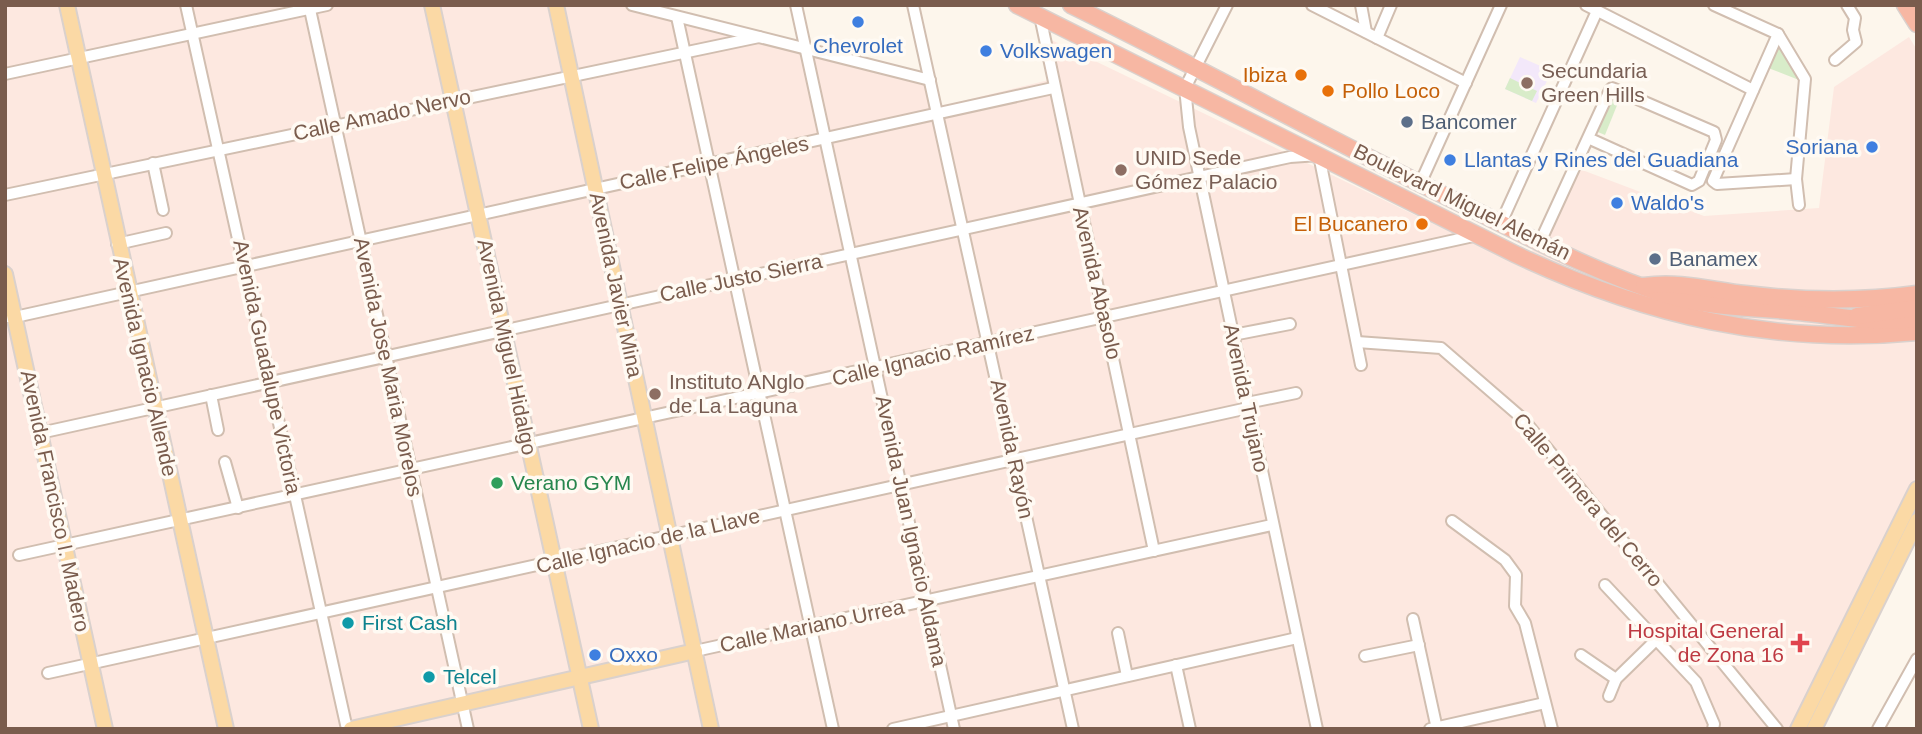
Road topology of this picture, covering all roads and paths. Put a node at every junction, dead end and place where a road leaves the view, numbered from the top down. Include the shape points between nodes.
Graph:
1 (67, 5) edge
2 (186, 5) edge
3 (327, 5) edge
4 (432, 5) edge
5 (556, 5) edge
6 (633, 5) edge
7 (796, 5) edge
8 (913, 5) edge
9 (1017, 5) edge
10 (1071, 5) edge
11 (1227, 5) edge
12 (1312, 5) edge
13 (1361, 5) edge
14 (1391, 5) edge
15 (1501, 5) edge
16 (1586, 5) edge
17 (1714, 5) edge
18 (1847, 5) edge
19 (1905, 5) edge
20 (310, 7) edge
21 (1597, 11) junction
22 (1040, 16) junction
23 (677, 17) junction
24 (1917, 24) edge
25 (1366, 32) junction
26 (1778, 34) junction
27 (192, 35) junction
28 (759, 37) junction
29 (1377, 38) junction
30 (806, 49) junction
31 (685, 50) junction
32 (79, 60) junction
33 (1835, 60) dead end
34 (1195, 68) junction
35 (5, 74) edge
36 (571, 75) junction
37 (930, 80) junction
38 (1466, 83) junction
39 (1053, 88) junction
40 (1185, 88) junction
41 (1753, 90) junction
42 (453, 100) junction
43 (938, 114) junction
44 (335, 125) junction
45 (826, 138) junction
46 (1588, 138) junction
47 (218, 150) junction
48 (1319, 155) junction
49 (153, 163) junction
50 (709, 164) junction
51 (1382, 166) junction
52 (102, 174) junction
53 (1200, 177) junction
54 (1796, 179) junction
55 (1420, 184) junction
56 (596, 189) junction
57 (5, 195) edge
58 (1413, 203) junction
59 (1079, 204) junction
60 (1798, 205) dead end
61 (163, 210) dead end
62 (478, 215) junction
63 (1501, 223) junction
64 (964, 229) junction
65 (166, 233) dead end
66 (1478, 235) junction
67 (360, 241) junction
68 (1539, 242) junction
69 (117, 244) junction
70 (851, 254) junction
71 (1341, 265) junction
72 (245, 266) junction
73 (5, 274) edge
74 (735, 279) junction
75 (1643, 286) junction
76 (128, 292) junction
77 (1224, 292) junction
78 (1917, 294) edge
79 (620, 304) junction
80 (1917, 308) edge
81 (10, 317) edge
82 (1105, 318) junction
83 (1841, 318) junction
84 (1917, 319) edge
85 (1290, 324) dead end
86 (1765, 329) junction
87 (503, 330) junction
88 (1917, 332) edge
89 (1233, 335) junction
90 (1357, 341) junction
91 (989, 344) junction
92 (386, 356) junction
93 (1361, 365) dead end
94 (876, 369) junction
95 (271, 382) junction
96 (1296, 393) dead end
97 (760, 394) junction
98 (211, 395) junction
99 (1247, 405) junction
100 (154, 408) junction
101 (645, 420) junction
102 (218, 430) dead end
103 (40, 433) junction
104 (1131, 434) junction
105 (529, 445) junction
106 (1014, 460) junction
107 (225, 462) dead end
108 (411, 470) junction
109 (901, 485) junction
110 (1917, 489) edge
111 (296, 495) junction
112 (238, 508) junction
113 (785, 510) junction
114 (179, 521) junction
115 (1917, 521) edge
116 (1452, 522) dead end
117 (1272, 525) junction
118 (670, 536) junction
119 (65, 545) junction
120 (1154, 551) junction
121 (19, 555) dead end
122 (554, 562) junction
123 (1888, 564) junction
124 (1040, 576) junction
125 (1605, 585) dead end
126 (437, 588) junction
127 (926, 601) junction
128 (321, 613) junction
129 (1413, 619) dead end
130 (810, 626) junction
131 (1118, 633) dead end
132 (1297, 638) junction
133 (206, 639) junction
134 (1656, 640) junction
135 (1419, 645) junction
136 (695, 651) junction
137 (1581, 655) dead end
138 (1365, 656) dead end
139 (1917, 659) edge
140 (91, 664) junction
141 (1176, 665) junction
142 (48, 673) dead end
143 (1127, 676) junction
144 (580, 677) junction
145 (1616, 679) junction
146 (1065, 690) junction
147 (1609, 696) dead end
148 (1545, 703) junction
149 (463, 704) junction
150 (951, 716) junction
151 (1473, 724) edge
152 (1435, 728) edge
153 (105, 729) edge
154 (226, 729) edge
155 (349, 729) edge
156 (468, 729) edge
157 (591, 729) edge
158 (711, 729) edge
159 (833, 729) edge
160 (893, 729) edge
161 (954, 729) edge
162 (1073, 729) edge
163 (1190, 729) edge
164 (1317, 729) edge
165 (1552, 729) edge
166 (1713, 729) edge
167 (1777, 729) edge
168 (1798, 729) edge
169 (1814, 729) edge
170 (1878, 729) edge

1 - 32 main road, Avenida Ignacio Allende
2 - 27 street, Avenida Guadalupe Victoria
3 - 20 street
4 - 42 main road, Avenida Miguel Hidalgo
5 - 36 main road, Avenida Javier Mina
6 - 23 street
7 - 30 street, Avenida Juan Ignacio Aldama
8 - 37 street, Avenida Rayón
9 - 22 highway, Boulevard Miguel Alemán
10 - 34 highway, Boulevard Miguel Alemán
11 - 34 street
12 - 25 street
13 - 25 street
14 - 29 street
15 - 38 street
16 - 21 street
17 - 26 street
18 - 33 street via 1855,18 1856,42
19 - 24 highway
20 - 27 street
20 - 44 street, Avenida Jose Maria Morelos
21 - 41 street
21 - 63 street
22 - 39 street, Avenida Abasolo
22 - 40 highway, Boulevard Miguel Alemán
23 - 28 street
23 - 31 street
25 - 29 street
26 - 41 street
26 - 54 street via 1806,84
27 - 32 street
27 - 47 street, Avenida Guadalupe Victoria
28 - 30 street
28 - 31 street, Calle Amado Nervo
29 - 38 street
30 - 37 street
30 - 45 street, Avenida Juan Ignacio Aldama
31 - 36 street, Calle Amado Nervo
31 - 50 street
32 - 35 street
32 - 52 main road, Avenida Ignacio Allende
34 - 40 street
34 - 51 highway, Boulevard Miguel Alemán
36 - 42 street, Calle Amado Nervo
36 - 56 main road, Avenida Javier Mina
37 - 43 street, Avenida Rayón
38 - 55 street
39 - 43 street, Calle Felipe Ángeles
39 - 59 street, Avenida Abasolo
40 - 48 highway, Boulevard Miguel Alemán
40 - 53 street, Avenida Trujano
41 - 54 street via 1714,183
42 - 44 street, Calle Amado Nervo
42 - 62 main road, Avenida Miguel Hidalgo
43 - 45 street, Calle Felipe Ángeles
43 - 64 street, Avenida Rayón
44 - 47 street, Calle Amado Nervo
44 - 67 street, Avenida Jose Maria Morelos
45 - 50 street, Calle Felipe Ángeles
45 - 70 street, Avenida Juan Ignacio Aldama
46 - 46 street via 1612,88 1716,136 1696,184
46 - 68 street
47 - 49 street, Calle Amado Nervo
47 - 72 street, Avenida Guadalupe Victoria
48 - 51 highway via 1328,149
48 - 53 street, Calle Justo Sierra
48 - 58 highway, Boulevard Miguel Alemán
48 - 71 street
49 - 52 street, Calle Amado Nervo
49 - 61 street
50 - 56 street, Calle Felipe Ángeles
50 - 74 street
51 - 55 highway, Boulevard Miguel Alemán
52 - 57 street, Calle Amado Nervo
52 - 69 main road, Avenida Ignacio Allende
53 - 59 street, Calle Justo Sierra
53 - 77 street, Avenida Trujano
54 - 60 street
55 - 63 highway, Boulevard Miguel Alemán
56 - 62 street, Calle Felipe Ángeles
56 - 79 main road, Avenida Javier Mina
58 - 63 highway via 1440,206 1474,224
58 - 66 highway, Boulevard Miguel Alemán
59 - 64 street, Calle Justo Sierra
59 - 82 street, Avenida Abasolo
62 - 67 street, Calle Felipe Ángeles
62 - 87 main road, Avenida Miguel Hidalgo
63 - 68 highway, Boulevard Miguel Alemán
64 - 70 street, Calle Justo Sierra
64 - 91 street, Avenida Rayón
65 - 69 street
66 - 71 street, Calle Ignacio Ramírez
66 - 86 highway, Boulevard Miguel Alemán via 1618,297 1680,315
67 - 72 street, Calle Felipe Ángeles
67 - 92 street, Avenida Jose Maria Morelos
68 - 75 highway, Boulevard Miguel Alemán
69 - 76 main road, Avenida Ignacio Allende
70 - 74 street, Calle Justo Sierra
70 - 94 street, Avenida Juan Ignacio Aldama
71 - 77 street, Calle Ignacio Ramírez
71 - 90 street
72 - 76 street, Calle Felipe Ángeles
72 - 95 street, Avenida Guadalupe Victoria
73 - 81 main road, Avenida Francisco I. Madero
74 - 79 street, Calle Justo Sierra
74 - 97 street
75 - 78 highway via 1668,282 1744,294 1842,301
75 - 83 highway, Boulevard Miguel Alemán via 1707,304
76 - 81 street, Calle Felipe Ángeles
76 - 100 main road, Avenida Ignacio Allende
77 - 82 street, Calle Ignacio Ramírez
77 - 89 street, Avenida Trujano
79 - 87 street, Calle Justo Sierra
79 - 101 main road, Avenida Javier Mina
80 - 83 highway
81 - 103 main road, Avenida Francisco I. Madero
82 - 91 street, Calle Ignacio Ramírez
82 - 104 street, Avenida Abasolo
83 - 84 highway, Boulevard Miguel Alemán via 1871,323
83 - 86 highway
85 - 89 street
86 - 88 highway, Boulevard Miguel Alemán via 1819,337
87 - 92 street, Calle Justo Sierra
87 - 105 main road, Avenida Miguel Hidalgo
89 - 99 street, Avenida Trujano
90 - 93 street
90 - 167 street, Calle Primera del Cerro via 1441,348 1523,419
91 - 94 street, Calle Ignacio Ramírez
91 - 106 street, Avenida Rayón
92 - 95 street, Calle Justo Sierra
92 - 108 street, Avenida Jose Maria Morelos
94 - 97 street, Calle Ignacio Ramírez
94 - 109 street, Avenida Juan Ignacio Aldama
95 - 98 street, Calle Justo Sierra
95 - 111 street, Avenida Guadalupe Victoria
96 - 99 street, Calle Ignacio de la Llave
97 - 101 street, Calle Ignacio Ramírez
97 - 113 street
98 - 100 street, Calle Justo Sierra
98 - 102 street
99 - 104 street, Calle Ignacio de la Llave
99 - 117 street, Avenida Trujano
100 - 103 street, Calle Justo Sierra
100 - 114 main road, Avenida Ignacio Allende
101 - 105 street, Calle Ignacio Ramírez
101 - 118 main road, Avenida Javier Mina
103 - 119 main road, Avenida Francisco I. Madero
104 - 106 street, Calle Ignacio de la Llave
104 - 120 street, Avenida Abasolo
105 - 108 street, Calle Ignacio Ramírez
105 - 122 main road, Avenida Miguel Hidalgo
106 - 109 street, Calle Ignacio de la Llave
106 - 124 street, Avenida Rayón
107 - 112 street
108 - 111 street, Calle Ignacio Ramírez
108 - 126 street, Avenida Jose Maria Morelos
109 - 113 street, Calle Ignacio de la Llave
109 - 127 street, Avenida Juan Ignacio Aldama
110 - 123 main road
111 - 112 street, Calle Ignacio Ramírez
111 - 128 street, Avenida Guadalupe Victoria
112 - 114 street, Calle Ignacio Ramírez
113 - 118 street, Calle Ignacio de la Llave
113 - 130 street
114 - 119 street, Calle Ignacio Ramírez
114 - 133 main road, Avenida Ignacio Allende
115 - 123 main road
116 - 148 street via 1504,559 1516,575 1513,596 1525,623
117 - 120 street, Calle Mariano Urrea
117 - 132 street, Avenida Trujano
118 - 122 street, Calle Ignacio de la Llave
118 - 136 main road, Avenida Javier Mina
119 - 121 street, Calle Ignacio Ramírez
119 - 140 main road, Avenida Francisco I. Madero
120 - 124 street, Calle Mariano Urrea
122 - 126 street, Calle Ignacio de la Llave
122 - 144 main road, Avenida Miguel Hidalgo
123 - 168 main road
123 - 169 main road
124 - 127 street, Calle Mariano Urrea
124 - 146 street, Avenida Rayón
125 - 134 street
126 - 128 street, Calle Ignacio de la Llave
126 - 149 street, Avenida Jose Maria Morelos
127 - 130 street, Calle Mariano Urrea
127 - 150 street, Avenida Juan Ignacio Aldama
128 - 133 street, Calle Ignacio de la Llave
128 - 155 street, Avenida Guadalupe Victoria
129 - 135 street
130 - 136 street, Calle Mariano Urrea
130 - 159 street
131 - 143 street
132 - 141 street
132 - 164 street, Avenida Trujano
133 - 140 street, Calle Ignacio de la Llave
133 - 154 main road, Avenida Ignacio Allende
134 - 145 street
134 - 166 street via 1696,682
135 - 138 street
135 - 152 street
136 - 144 main road, Calle Mariano Urrea
136 - 158 main road, Avenida Javier Mina
137 - 145 street
139 - 170 street
140 - 142 street, Calle Ignacio de la Llave
140 - 153 main road, Avenida Francisco I. Madero
141 - 143 street
141 - 163 street
143 - 146 street
144 - 149 main road, Calle Mariano Urrea
144 - 157 main road, Avenida Miguel Hidalgo
145 - 147 street
146 - 150 street
146 - 162 street, Avenida Rayón
148 - 151 street
148 - 165 street
149 - 155 main road, Calle Mariano Urrea
149 - 156 street, Avenida Jose Maria Morelos
150 - 160 street
150 - 161 street, Avenida Juan Ignacio Aldama
151 - 152 street

